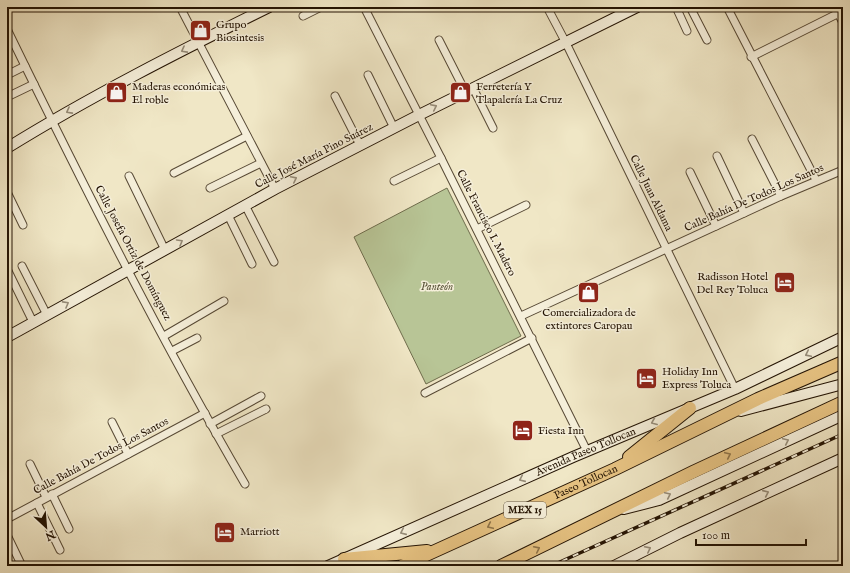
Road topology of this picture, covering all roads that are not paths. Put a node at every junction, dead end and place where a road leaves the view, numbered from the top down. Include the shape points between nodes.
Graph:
1 (180, 7) edge
2 (269, 7) edge
3 (321, 7) edge
4 (364, 7) edge
5 (547, 7) edge
6 (637, 7) edge
7 (676, 7) edge
8 (690, 7) edge
9 (726, 7) edge
10 (840, 12) edge
11 (303, 16) dead end
12 (843, 23) edge
13 (7, 29) edge
14 (687, 31) dead end
15 (439, 40) dead end
16 (707, 40) dead end
17 (198, 42) junction
18 (566, 43) junction
19 (751, 57) junction
20 (25, 66) junction
21 (7, 75) edge
22 (368, 75) dead end
23 (34, 84) junction
24 (470, 90) junction
25 (335, 96) dead end
26 (7, 97) edge
27 (419, 115) junction
28 (52, 120) junction
29 (394, 128) junction
30 (493, 128) dead end
31 (247, 136) junction
32 (752, 138) dead end
33 (360, 145) junction
34 (7, 148) edge
35 (717, 156) dead end
36 (441, 158) junction
37 (261, 163) junction
38 (843, 170) edge
39 (690, 172) dead end
40 (174, 173) dead end
41 (129, 176) dead end
42 (816, 180) junction
43 (394, 181) dead end
44 (210, 188) dead end
45 (275, 189) junction
46 (7, 192) edge
47 (781, 196) junction
48 (244, 205) junction
49 (526, 205) dead end
50 (744, 213) junction
51 (228, 215) junction
52 (24, 225) dead end
53 (716, 226) junction
54 (477, 229) junction
55 (667, 249) junction
56 (165, 250) junction
57 (274, 262) dead end
58 (252, 264) dead end
59 (22, 266) dead end
60 (7, 269) edge
61 (128, 270) junction
62 (224, 301) dead end
63 (47, 315) junction
64 (521, 316) junction
65 (33, 322) junction
66 (164, 336) junction
67 (7, 337) edge
68 (843, 337) edge
69 (197, 338) dead end
70 (532, 338) junction
71 (172, 351) junction
72 (843, 362) edge
73 (843, 384) edge
74 (735, 389) junction
75 (425, 393) dead end
76 (261, 396) dead end
77 (843, 402) edge
78 (690, 408) junction
79 (266, 409) dead end
80 (205, 413) junction
81 (843, 414) edge
82 (725, 415) junction
83 (112, 422) dead end
84 (210, 424) junction
85 (216, 434) junction
86 (587, 451) junction
87 (128, 454) junction
88 (843, 458) edge
89 (30, 464) dead end
90 (614, 469) junction
91 (245, 484) dead end
92 (49, 496) junction
93 (36, 503) junction
94 (618, 510) junction
95 (7, 519) edge
96 (69, 529) dead end
97 (7, 535) edge
98 (60, 550) dead end
99 (436, 551) junction
100 (344, 559) junction
101 (21, 564) dead end
102 (328, 566) edge
103 (402, 566) edge
104 (501, 566) edge
105 (614, 566) edge

1 - 17 street
2 - 17 main road
3 - 11 street
4 - 27 street, Calle Francisco I. Madero
5 - 18 street, Calle Juan Aldama
6 - 18 main road, Calle José María Pino Suárez
7 - 14 street
8 - 16 street
9 - 19 street
10 - 12 street
10 - 19 street
13 - 20 street, Calle Josefa Ortiz de Domínguez
15 - 24 street
17 -> 28 main road
17 - 31 street
18 - 24 main road, Calle José María Pino Suárez
18 - 55 street, Calle Juan Aldama
19 - 42 street
20 - 21 street
20 - 23 street, Calle Josefa Ortiz de Domínguez
22 - 29 street
23 - 26 street
23 - 28 street, Calle Josefa Ortiz de Domínguez
27 -> 24 main road, Calle José María Pino Suárez
24 - 30 street
25 - 33 street
27 - 29 main road, Calle José María Pino Suárez
27 - 36 street, Calle Francisco I. Madero
28 - 34 main road
28 - 61 street, Calle Josefa Ortiz de Domínguez
29 - 33 main road, Calle José María Pino Suárez
31 - 37 street
31 - 40 street
32 - 47 street
45 -> 33 main road, Calle José María Pino Suárez
35 - 50 street
36 - 43 street
36 - 54 street, Calle Francisco I. Madero
37 - 44 street
37 - 45 street
38 - 42 street, Calle Bahía De Todos Los Santos
39 - 53 street
41 - 56 street
42 - 47 street, Calle Bahía De Todos Los Santos
45 - 48 main road, Calle José María Pino Suárez
46 - 52 street
47 - 50 street, Calle Bahía De Todos Los Santos
48 - 51 main road, Calle José María Pino Suárez
48 - 57 street
49 - 54 street
50 - 53 street, Calle Bahía De Todos Los Santos
56 -> 51 main road, Calle José María Pino Suárez
51 - 58 street
53 - 55 street, Calle Bahía De Todos Los Santos
54 - 64 street, Calle Francisco I. Madero
55 - 64 street, Calle Bahía De Todos Los Santos
55 - 74 street, Calle Juan Aldama
56 - 61 main road, Calle José María Pino Suárez
59 - 63 street
60 - 65 street
63 -> 61 main road, Calle José María Pino Suárez
61 - 66 street, Calle Josefa Ortiz de Domínguez
62 - 66 street
63 - 65 main road, Calle José María Pino Suárez
64 - 70 street, Calle Francisco I. Madero
65 - 67 main road, Calle José María Pino Suárez
66 - 71 street, Calle Josefa Ortiz de Domínguez
68 -> 74 main road, Avenida Paseo Tollocan
69 - 71 street
70 - 75 street
70 - 86 street, Calle Francisco I. Madero
71 - 80 street, Calle Josefa Ortiz de Domínguez
72 - 82 highway
73 - 82 main road, MEX 15
74 - 78 main road, Avenida Paseo Tollocan
76 - 84 street
94 -> 77 highway
78 -> 86 main road, Avenida Paseo Tollocan
78 - 90 highway
79 - 85 street
80 - 84 street, Calle Josefa Ortiz de Domínguez
80 - 87 street, Calle Bahía De Todos Los Santos
94 -> 81 main road via 659,500
82 - 90 highway, Paseo Tollocan / MEX 15
83 - 87 street
84 - 85 street, Calle Josefa Ortiz de Domínguez
85 - 91 street, Calle Josefa Ortiz de Domínguez
86 -> 100 main road, Avenida Paseo Tollocan
87 - 92 street, Calle Bahía De Todos Los Santos
105 -> 88 main road
89 - 92 street
90 -> 99 highway, Paseo Tollocan / MEX 15
92 - 93 street, Calle Bahía De Todos Los Santos
92 - 96 street
93 - 95 street, Calle Bahía De Todos Los Santos
93 - 98 street
104 -> 94 highway
97 - 101 street
99 - 100 highway
99 - 103 highway, Paseo Tollocan / MEX 15
100 - 102 main road, Avenida Paseo Tollocan

